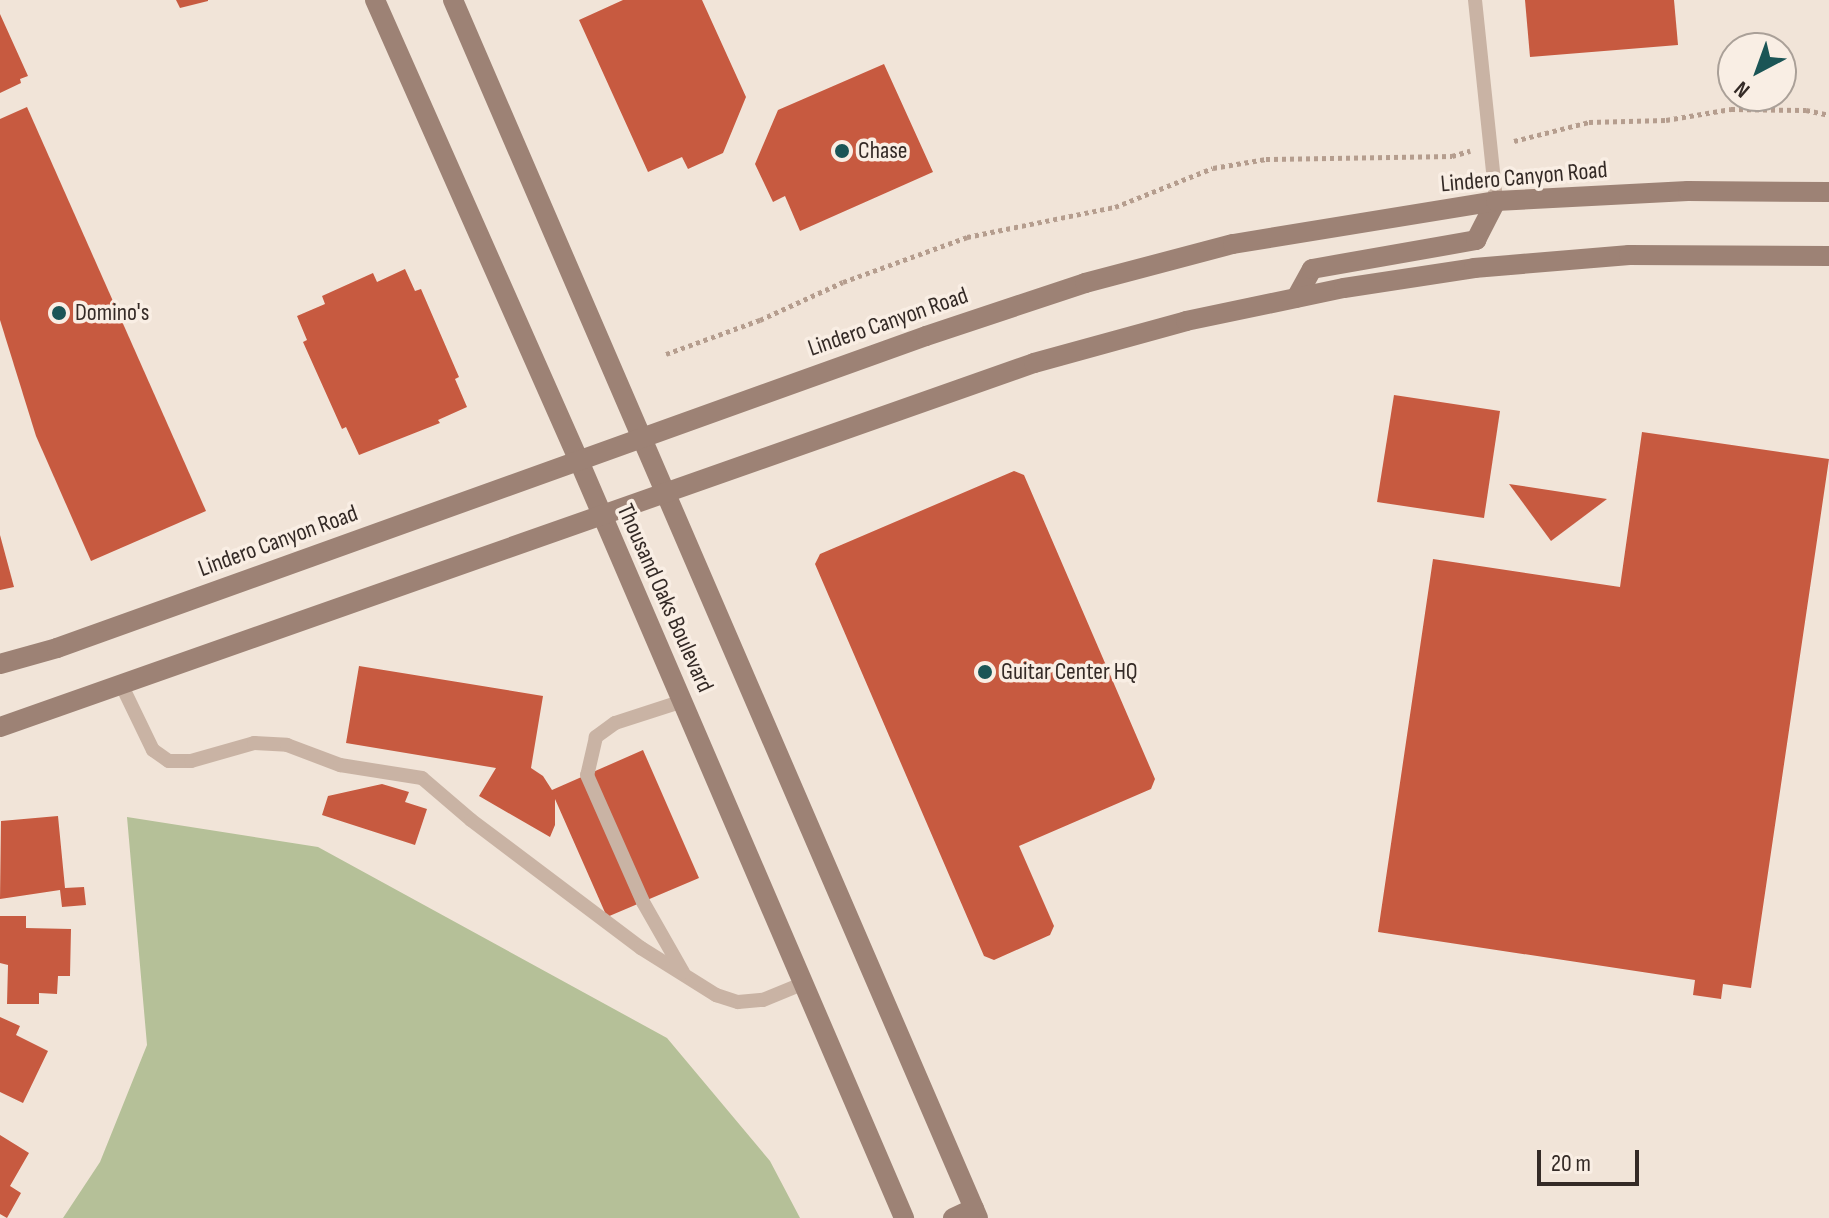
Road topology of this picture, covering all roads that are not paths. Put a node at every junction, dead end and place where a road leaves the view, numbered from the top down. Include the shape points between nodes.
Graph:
1 (375, 0) edge
2 (453, 0) edge
3 (1475, 0) edge
4 (1829, 192) edge
5 (1496, 201) junction
6 (1829, 256) edge
7 (1296, 298) junction
8 (643, 437) junction
9 (579, 461) junction
10 (664, 493) junction
11 (600, 514) junction
12 (0, 664) edge
13 (122, 686) junction
14 (683, 701) junction
15 (0, 727) edge
16 (685, 975) junction
17 (802, 984) junction
18 (976, 1213) edge
19 (904, 1218) edge
20 (953, 1218) edge

1 - 9 main road, Thousand Oaks Boulevard
2 - 8 main road, Thousand Oaks Boulevard
3 - 5 lane
4 - 5 main road, Lindero Canyon Road via 1688,191
5 - 7 main road via 1476,240 1312,269
5 - 8 main road, Lindero Canyon Road via 1233,244 1085,283
6 - 7 main road via 1629,255 1474,268
7 - 10 main road via 1183,321 1034,363
8 - 9 main road, Lindero Canyon Road
8 - 10 main road, Thousand Oaks Boulevard
9 - 11 main road, Thousand Oaks Boulevard
9 - 12 main road, Lindero Canyon Road
10 - 11 main road
10 - 18 main road, Thousand Oaks Boulevard
11 - 13 main road
11 - 14 main road, Thousand Oaks Boulevard
13 - 15 main road
13 - 16 lane via 153,750 169,761 191,761 254,743 287,745 340,765 422,778 641,948
14 - 16 lane via 615,723 596,737 587,775 643,902
14 - 17 main road, Thousand Oaks Boulevard
16 - 17 lane via 738,1002 763,1000
17 - 19 main road, Thousand Oaks Boulevard
18 - 20 main road

